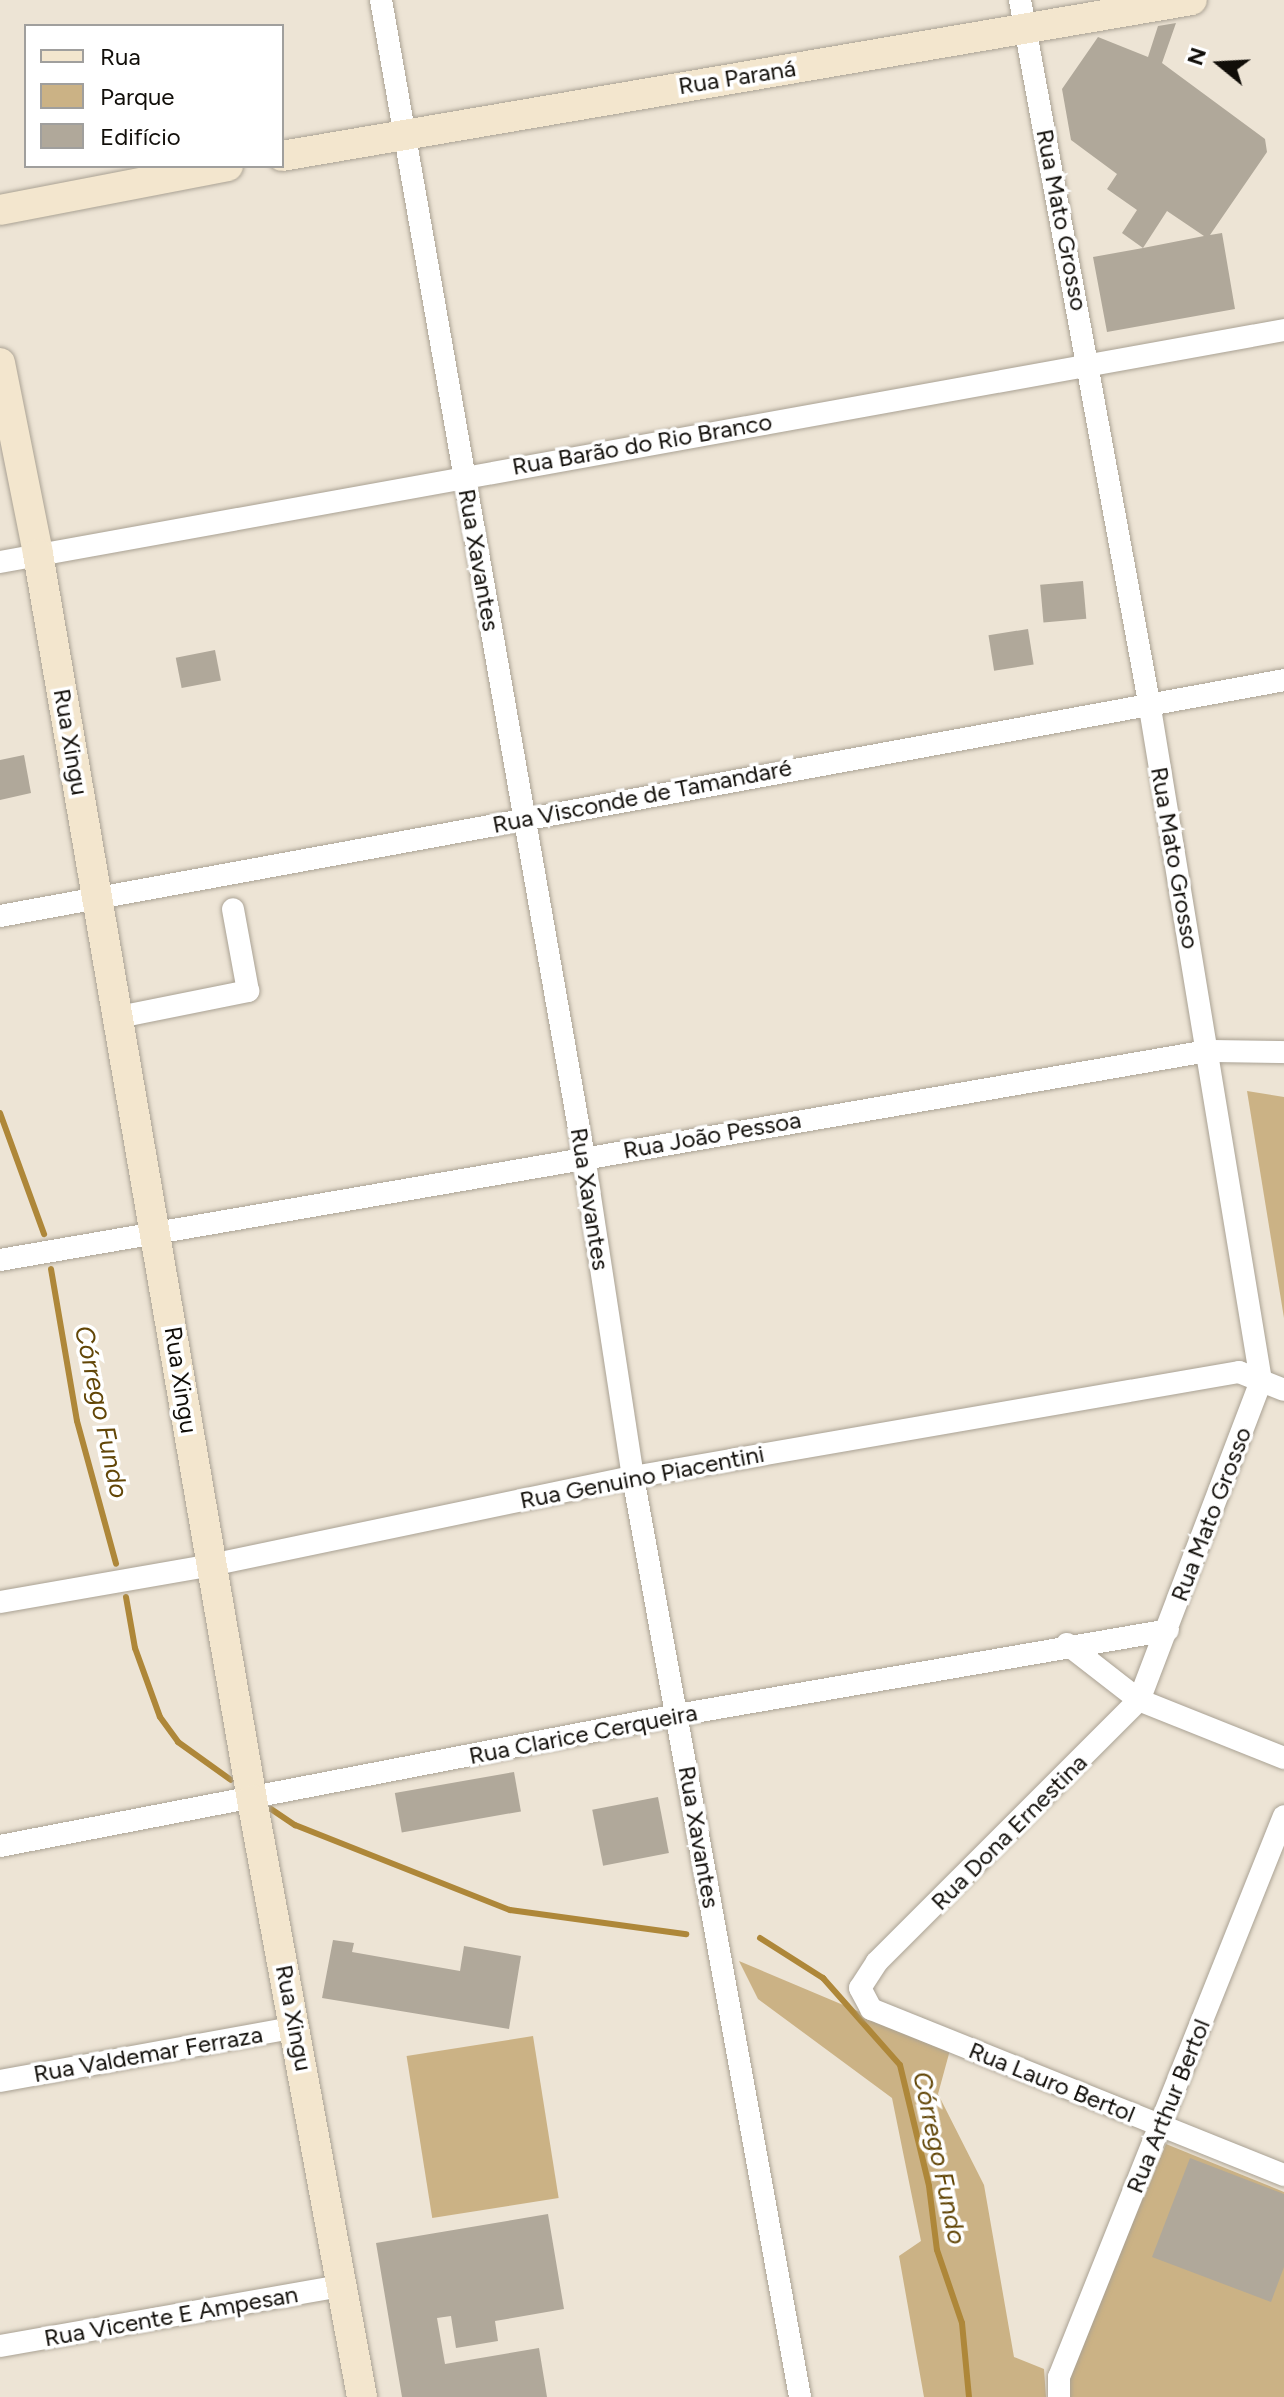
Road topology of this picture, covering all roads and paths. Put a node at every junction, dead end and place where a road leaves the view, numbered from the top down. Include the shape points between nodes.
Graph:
1 (381, 0) edge
2 (1020, 0) edge
3 (1192, 0) edge
4 (1026, 30) junction
5 (402, 133) junction
6 (284, 156) edge
7 (218, 168) edge
8 (0, 210) edge
9 (1284, 330) edge
10 (0, 363) edge
11 (1089, 366) junction
12 (464, 476) junction
13 (38, 554) junction
14 (0, 562) edge
15 (1284, 680) edge
16 (1149, 702) junction
17 (525, 818) junction
18 (99, 898) junction
19 (233, 909) dead end
20 (0, 916) edge
21 (119, 1017) junction
22 (1208, 1051) junction
23 (1284, 1052) edge
24 (584, 1157) junction
25 (156, 1233) junction
26 (0, 1260) edge
27 (1261, 1381) junction
28 (1284, 1390) edge
29 (633, 1477) junction
30 (211, 1565) junction
31 (0, 1602) edge
32 (1168, 1630) junction
33 (1067, 1644) junction
34 (1139, 1700) junction
35 (677, 1715) junction
36 (1284, 1758) edge
37 (252, 1800) junction
38 (1284, 1816) edge
39 (0, 1846) edge
40 (877, 1962) joint
41 (297, 2027) junction
42 (0, 2081) edge
43 (1160, 2125) junction
44 (1284, 2175) edge
45 (342, 2286) junction
46 (0, 2346) edge
47 (362, 2397) edge
48 (800, 2397) edge
49 (1059, 2397) edge

1 - 5 street, Rua Xavantes
2 - 4 street, Rua Mato Grosso
3 - 4 street, Rua Paraná
4 - 5 street, Rua Paraná
4 - 11 street, Rua Mato Grosso
5 - 6 street, Rua Paraná
5 - 12 street, Rua Xavantes
7 - 8 street
9 - 11 street, Rua Barão do Rio Branco
10 - 13 street, Rua Xingu
11 - 12 street, Rua Barão do Rio Branco
11 - 16 street, Rua Mato Grosso
12 - 13 street, Rua Barão do Rio Branco
12 - 17 street, Rua Xavantes
13 - 14 street, Rua Barão do Rio Branco
13 - 18 street, Rua Xingu
15 - 16 street, Rua Visconde de Tamandaré
16 - 17 street, Rua Visconde de Tamandaré
16 - 22 street, Rua Mato Grosso
17 - 18 street, Rua Visconde de Tamandaré
17 - 24 street, Rua Xavantes
18 - 20 street, Rua Visconde de Tamandaré
18 - 21 street, Rua Xingu
19 - 21 street via 248,991
21 - 25 street, Rua Xingu
22 - 23 street, Rua João Pessoa
22 - 24 street, Rua João Pessoa
22 - 27 street, Rua Mato Grosso
24 - 25 street, Rua João Pessoa
24 - 29 street, Rua Xavantes
25 - 26 street, Rua João Pessoa
25 - 30 street, Rua Xingu
27 - 28 street, Rua Genuino Piacentini
27 - 29 street, Rua Genuino Piacentini via 1239,1372
27 - 32 street, Rua Mato Grosso
29 - 30 street, Rua Genuino Piacentini
29 - 35 street, Rua Xavantes
30 - 31 street, Rua Genuino Piacentini
30 - 37 street, Rua Xingu
32 - 33 street, Rua Clarice Cerqueira
32 - 34 street, Rua Mato Grosso
33 - 34 street
33 - 35 street, Rua Clarice Cerqueira
34 - 36 street
34 - 40 street, Rua Dona Ernestina
35 - 37 street, Rua Clarice Cerqueira
35 - 48 street, Rua Xavantes
37 - 39 street, Rua Clarice Cerqueira
37 - 41 street, Rua Xingu
38 - 43 street, Rua Arthur Bertol
40 - 43 street, Rua Lauro Bertol via 860,1988 871,2009
41 - 42 street, Rua Valdemar Ferraza
41 - 45 street, Rua Xingu
43 - 44 street, Rua Lauro Bertol
43 - 49 street, Rua Arthur Bertol via 1059,2377
45 - 46 street, Rua Vicente E Ampesan
45 - 47 street, Rua Xingu

